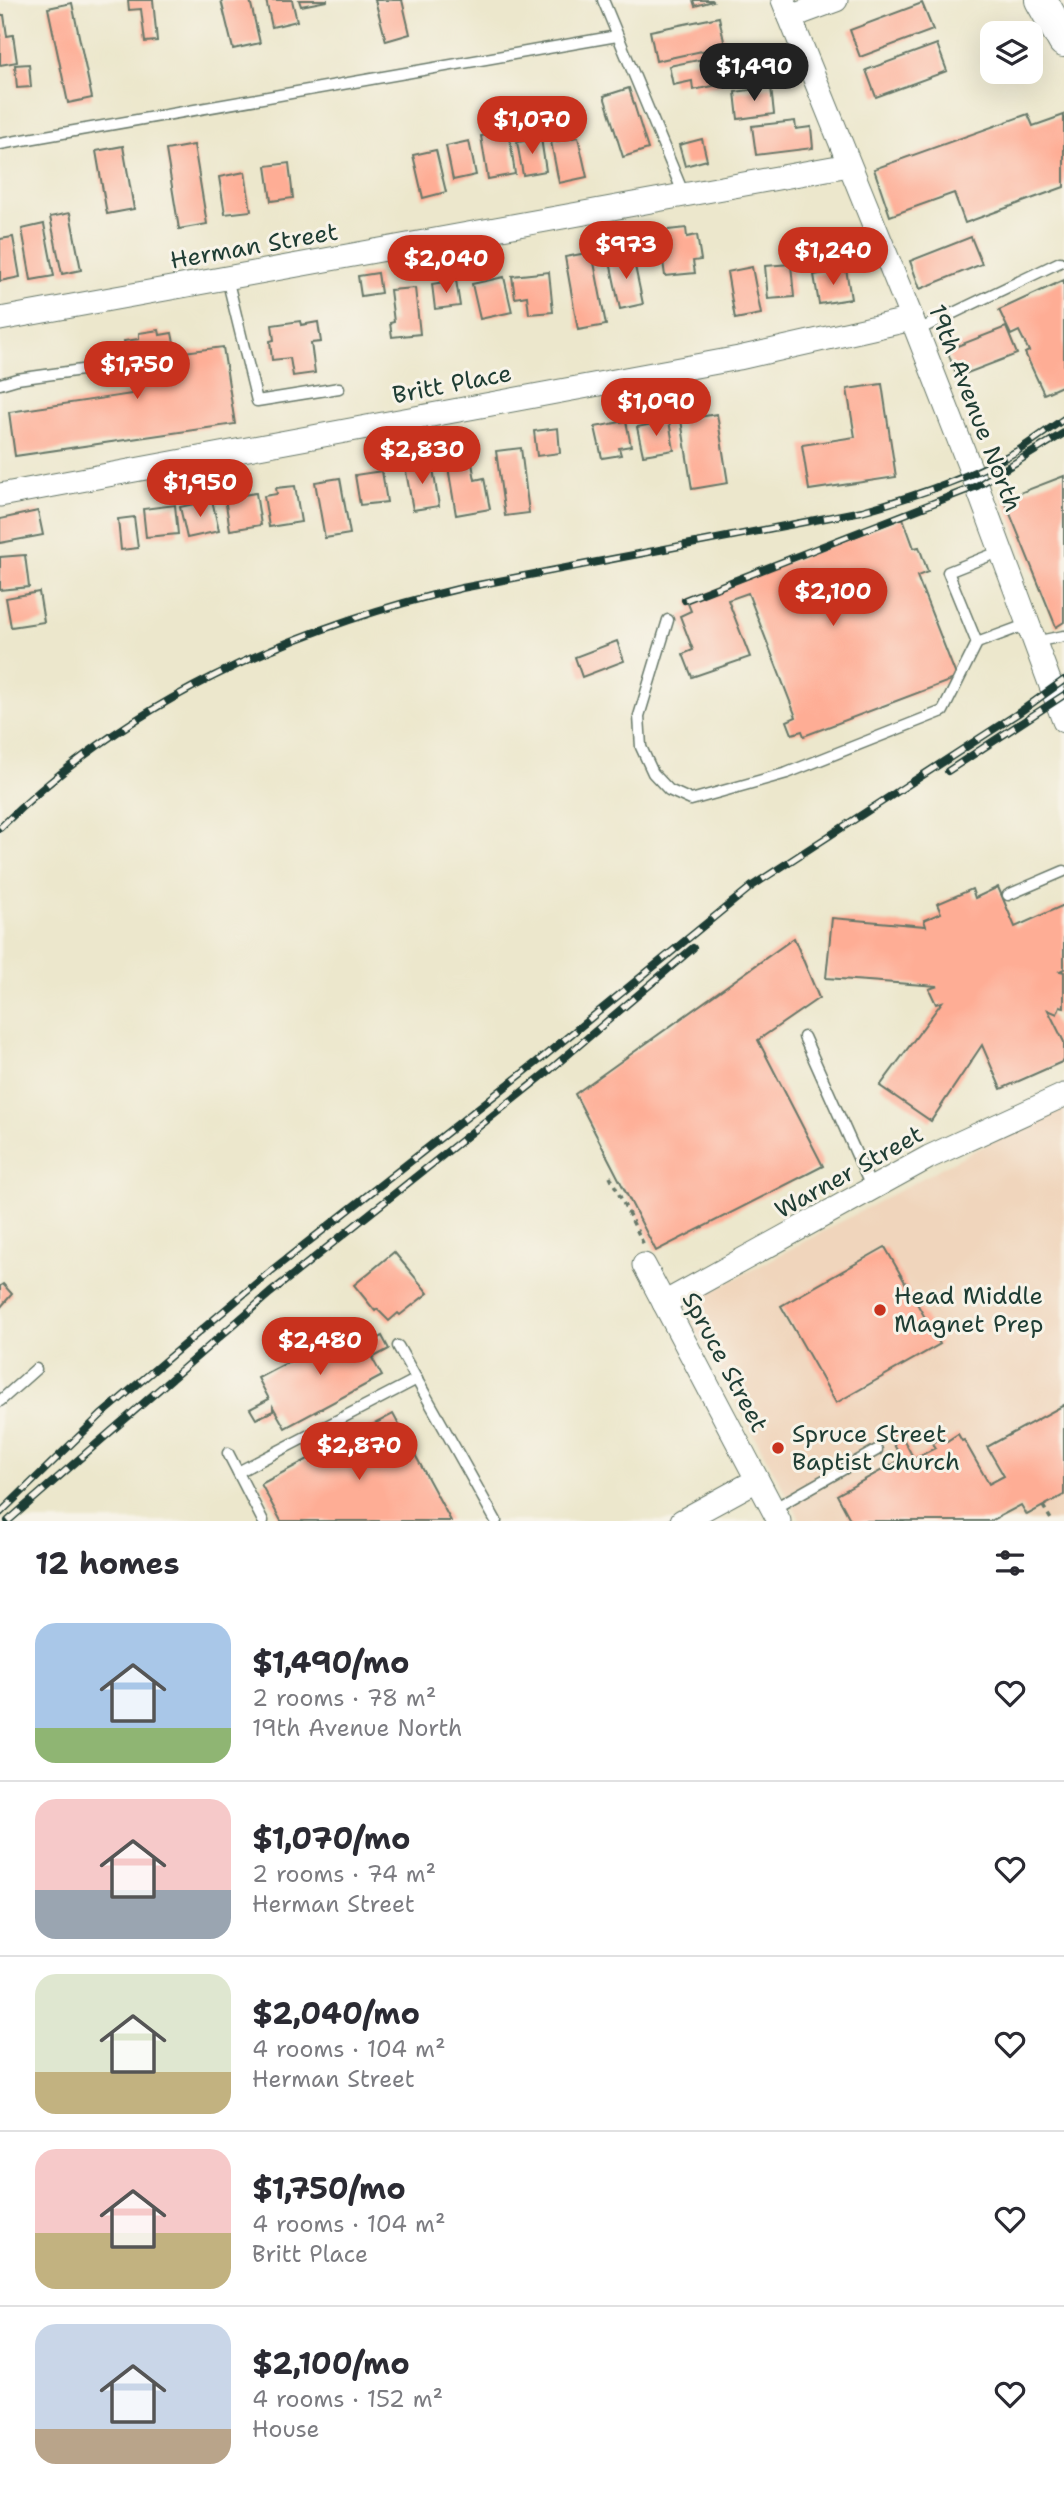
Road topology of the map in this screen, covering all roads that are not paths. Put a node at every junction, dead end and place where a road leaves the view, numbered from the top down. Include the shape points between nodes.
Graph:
1 (603, 0) edge
2 (836, 0) edge
3 (1041, 0) edge
4 (786, 9) edge
5 (617, 36) junction
6 (1064, 41) edge
7 (0, 144) edge
8 (849, 165) junction
9 (684, 195) junction
10 (1060, 262) dead end
11 (227, 278) junction
12 (0, 319) edge
13 (914, 325) junction
14 (103, 367) dead end
15 (0, 384) edge
16 (338, 388) dead end
17 (0, 495) edge
18 (1001, 551) junction
19 (668, 620) dead end
20 (1031, 633) junction
21 (1064, 636) edge
22 (976, 643) junction
23 (1064, 721) edge
24 (1064, 871) edge
25 (1008, 895) dead end
26 (804, 1037) dead end
27 (1064, 1095) edge
28 (872, 1189) junction
29 (645, 1258) road end
30 (664, 1303) junction
31 (398, 1346) dead end
32 (36, 1368) dead end
33 (417, 1379) junction
34 (0, 1401) edge
35 (877, 1450) dead end
36 (228, 1453) dead end
37 (238, 1472) junction
38 (757, 1480) junction
39 (776, 1515) edge
40 (263, 1521) edge
41 (496, 1521) edge
42 (682, 1521) edge

1 - 5 lane
2 - 4 street
3 - 6 main road
4 - 8 street, 19th Avenue North
5 - 7 lane
5 - 9 lane
8 - 9 street, Herman Street
8 - 13 street, 19th Avenue North
9 - 11 street, Herman Street
10 - 13 lane
11 - 12 street, Herman Street
11 - 16 lane via 257,401
13 - 17 street, Britt Place
13 - 18 street, 19th Avenue North
14 - 15 lane
18 - 20 street, 19th Avenue North
18 - 22 lane via 948,572
19 - 22 lane via 639,716 641,747 653,773 669,790 691,800 787,773 943,711
20 - 21 lane
20 - 22 lane
20 - 23 street, 19th Avenue North
24 - 25 lane
26 - 28 lane
27 - 28 street, Warner Street via 929,1157
28 - 30 street, Warner Street
29 - 30 street, Spruce Street
30 - 38 street, Spruce Street
31 - 33 lane
32 - 34 lane
33 - 37 lane
33 - 41 lane
35 - 39 lane
36 - 37 lane
37 - 40 lane
38 - 39 street, Spruce Street
38 - 42 street

